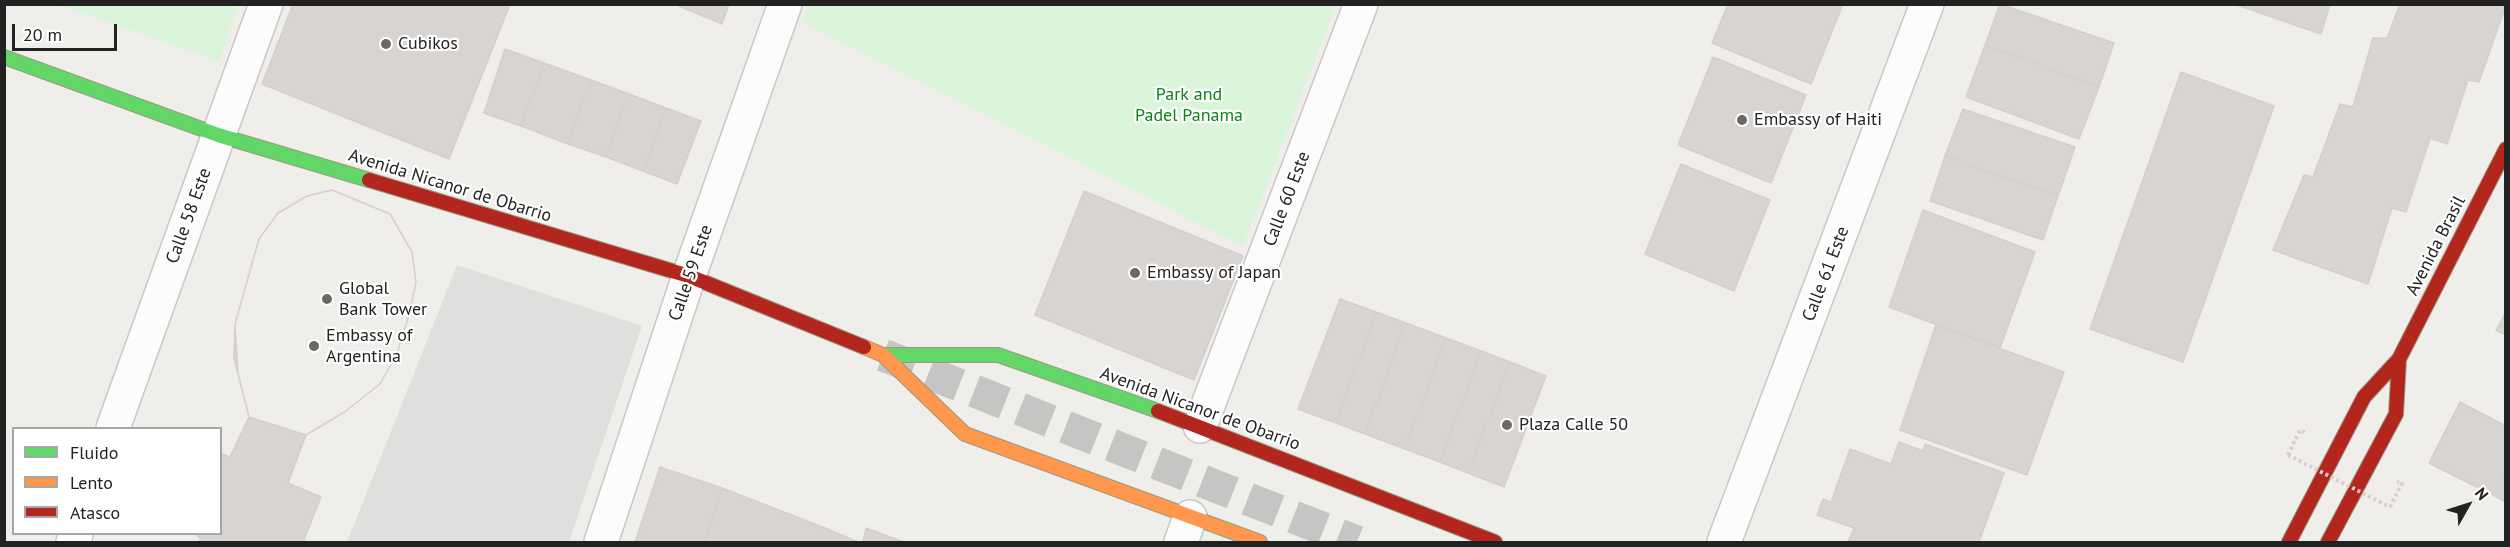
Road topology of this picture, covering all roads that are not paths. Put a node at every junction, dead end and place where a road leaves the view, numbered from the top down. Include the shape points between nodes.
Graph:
1 (266, 4) edge
2 (785, 4) edge
3 (1361, 4) edge
4 (1927, 4) edge
5 (4, 57) edge
6 (218, 135) junction
7 (2505, 149) edge
8 (689, 276) junction
9 (883, 355) junction
10 (2399, 359) junction
11 (1200, 426) junction
12 (114, 427) edge
13 (1185, 530) edge
14 (601, 543) edge
15 (1260, 543) edge
16 (1495, 543) edge
17 (1724, 543) edge
18 (2289, 543) edge
19 (2328, 543) edge

1 - 6 street, Calle 58 Este
2 - 8 street, Calle 59 Este
3 - 11 street, Calle 60 Este
4 - 17 street, Calle 61 Este
5 - 6 main road, Avenida Nicanor de Obarrio
6 - 8 main road, Avenida Nicanor de Obarrio
6 - 12 street, Calle 58 Este
7 - 10 main road, Avenida Brasil
8 - 9 main road, Avenida Nicanor de Obarrio
8 - 14 street, Calle 59 Este
9 - 11 main road, Avenida Nicanor de Obarrio via 998,355
9 - 13 main road, Avenida Nicanor de Obarrio via 965,434
10 - 18 main road, Avenida Brasil via 2364,397
10 - 19 main road, Avenida Brasil via 2396,414
11 - 16 main road, Avenida Nicanor de Obarrio
13 - 15 main road, Avenida Nicanor de Obarrio

